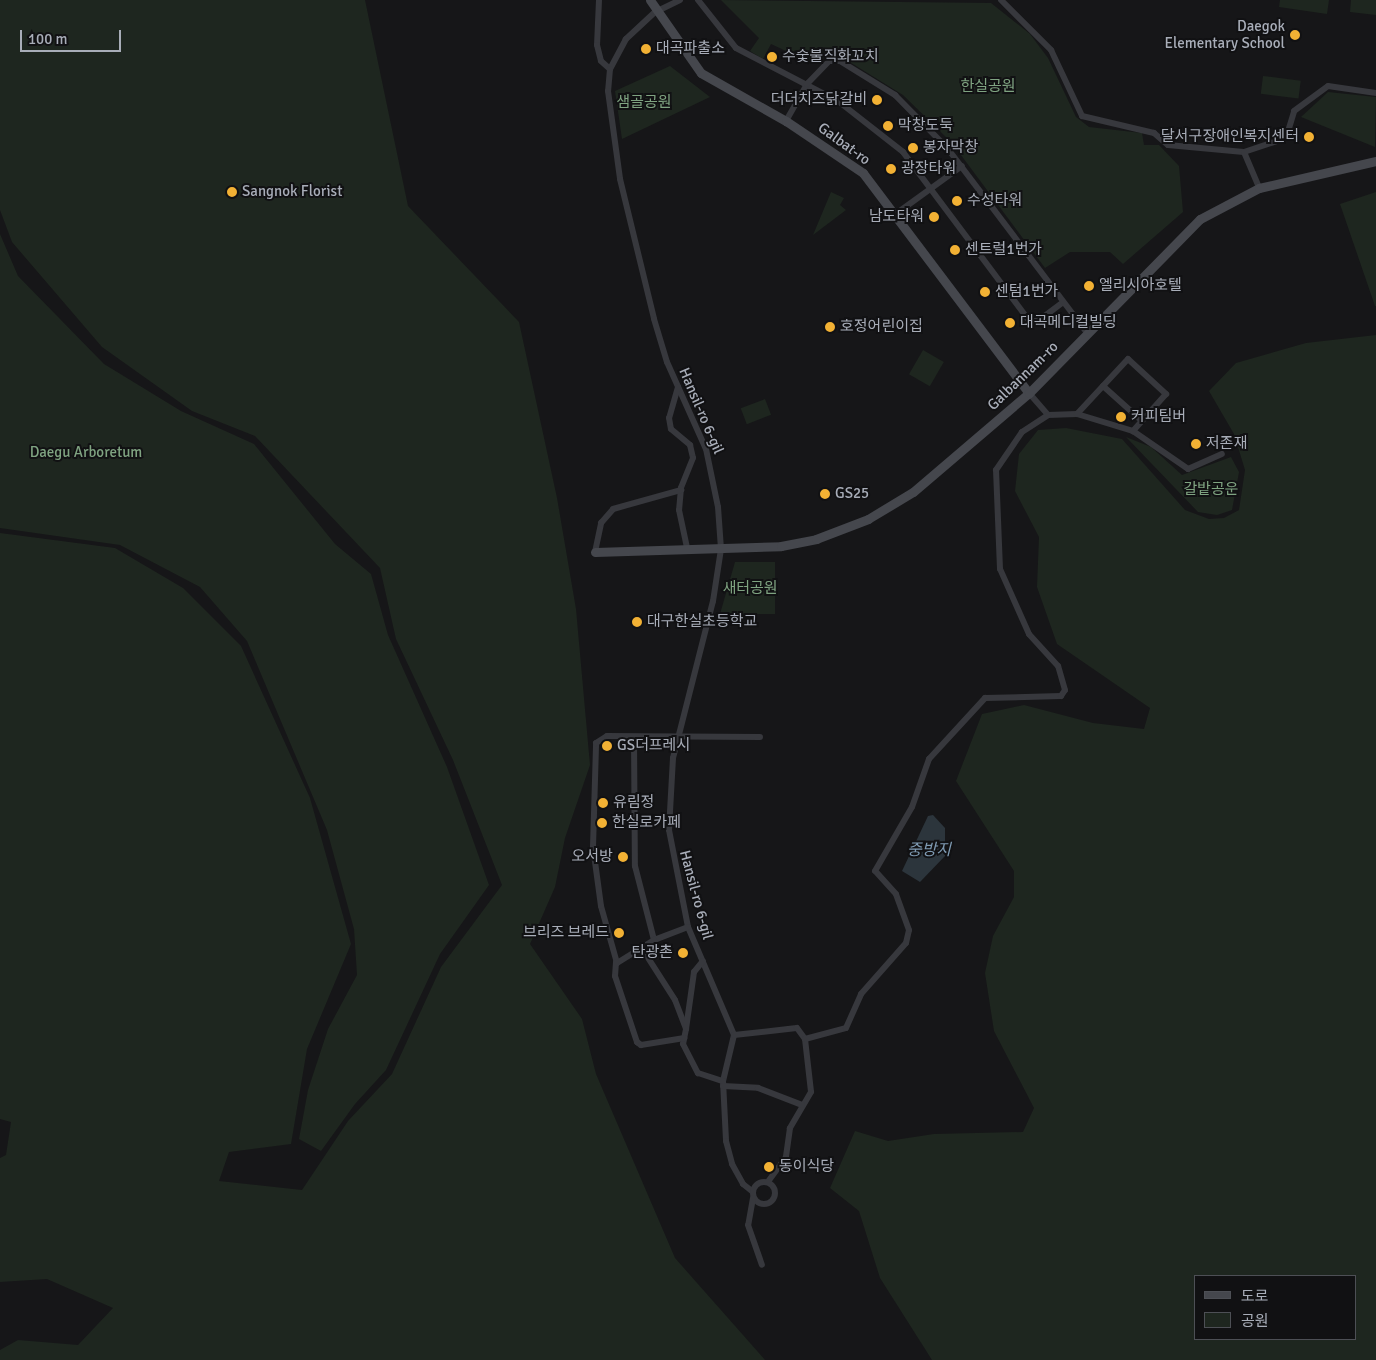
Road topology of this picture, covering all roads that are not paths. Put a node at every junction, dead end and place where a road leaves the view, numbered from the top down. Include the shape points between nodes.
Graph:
1 (599, 0) edge
2 (650, 0) edge
3 (680, 0) edge
4 (698, 0) edge
5 (1001, 0) edge
6 (655, 12) junction
7 (610, 69) junction
8 (807, 84) junction
9 (1376, 93) edge
10 (786, 120) junction
11 (1244, 152) junction
12 (1376, 160) edge
13 (962, 166) junction
14 (932, 187) junction
15 (1259, 188) junction
16 (897, 213) junction
17 (1063, 302) junction
18 (1087, 333) junction
19 (1103, 386) junction
20 (678, 387) junction
21 (1029, 393) junction
22 (1077, 414) junction
23 (1048, 415) junction
24 (1142, 421) junction
25 (1133, 431) junction
26 (702, 440) junction
27 (691, 447) junction
28 (1222, 454) dead end
29 (681, 490) junction
30 (687, 549) junction
31 (721, 549) junction
32 (595, 552) joint
33 (634, 737) junction
34 (677, 737) junction
35 (760, 737) dead end
36 (688, 927) junction
37 (654, 940) junction
38 (643, 950) junction
39 (703, 961) junction
40 (616, 962) junction
41 (686, 1029) junction
42 (734, 1036) junction
43 (684, 1038) junction
44 (805, 1039) junction
45 (723, 1083) junction
46 (802, 1105) junction
47 (768, 1182) junction
48 (752, 1191) junction
49 (753, 1198) junction
50 (762, 1265) dead end

1 - 7 street via 597,45 602,61
2 - 6 main road, Galbat-ro
3 - 6 street, Hansil-ro 6-gil
4 - 8 street via 736,48
5 - 11 street via 1051,50 1082,116 1154,133 1168,146
6 - 7 street, Hansil-ro 6-gil via 626,39
6 - 10 main road, Galbat-ro via 702,73
7 - 20 street, Hansil-ro 6-gil via 609,114 626,208 664,354
8 - 10 street
8 - 13 street via 829,61 840,61 904,102
8 - 14 street via 884,134
9 - 11 street via 1328,86 1294,111 1286,138
10 - 16 main road, Galbat-ro via 863,173
11 - 15 street
12 - 15 main road, Galbannam-ro
13 - 14 street
13 - 17 street
14 - 16 street
14 - 17 street via 1027,318 1038,320
15 - 18 main road, Galbannam-ro via 1200,219
16 - 21 main road, Galbat-ro
17 - 18 street
18 - 21 main road, Galbannam-ro
19 - 22 street
19 - 24 street
19 - 24 street via 1128,359 1166,394
20 - 26 street, Hansil-ro 6-gil
20 - 27 street via 672,400 671,429
21 - 23 street
21 - 31 main road, Galbannam-ro via 913,492 868,520 808,541
22 - 23 street
22 - 25 street
23 - 44 street via 1022,432 996,470 1000,570 1028,634 1058,666 1065,690 1061,696 986,698 929,759 912,808 874,871 896,894 909,930 906,943 861,994 846,1028
24 - 25 street
25 - 28 street via 1188,469
26 - 27 street
26 - 31 street, Hansil-ro 6-gil via 716,489
27 - 29 street via 693,458
29 - 30 street via 679,510
29 - 32 street via 613,509 601,523
30 - 31 main road, Galbannam-ro
30 - 32 main road, Galbannam-ro
31 - 34 street, Hansil-ro 6-gil via 713,601
33 - 34 street
33 - 37 street via 635,866
33 - 40 street via 607,736 596,743 594,856
34 - 35 street
34 - 36 street, Hansil-ro 6-gil via 670,775 669,830
36 - 37 street
36 - 39 street, Hansil-ro 6-gil
37 - 38 street
38 - 40 street
38 - 41 street via 676,1000
39 - 41 street via 694,972
39 - 42 street, Hansil-ro 6-gil
40 - 43 street via 615,976 637,1042 641,1045
41 - 43 street
42 - 44 street via 797,1028
42 - 45 street
43 - 45 street via 698,1073
44 - 46 street via 813,1080
45 - 46 street via 758,1088
45 - 48 street via 732,1164 743,1184
46 - 47 street via 790,1128 786,1157
47 - 48 street via 756,1184
47 - 49 street via 775,1190 772,1201 762,1204
48 - 49 street
49 - 50 street via 748,1225

